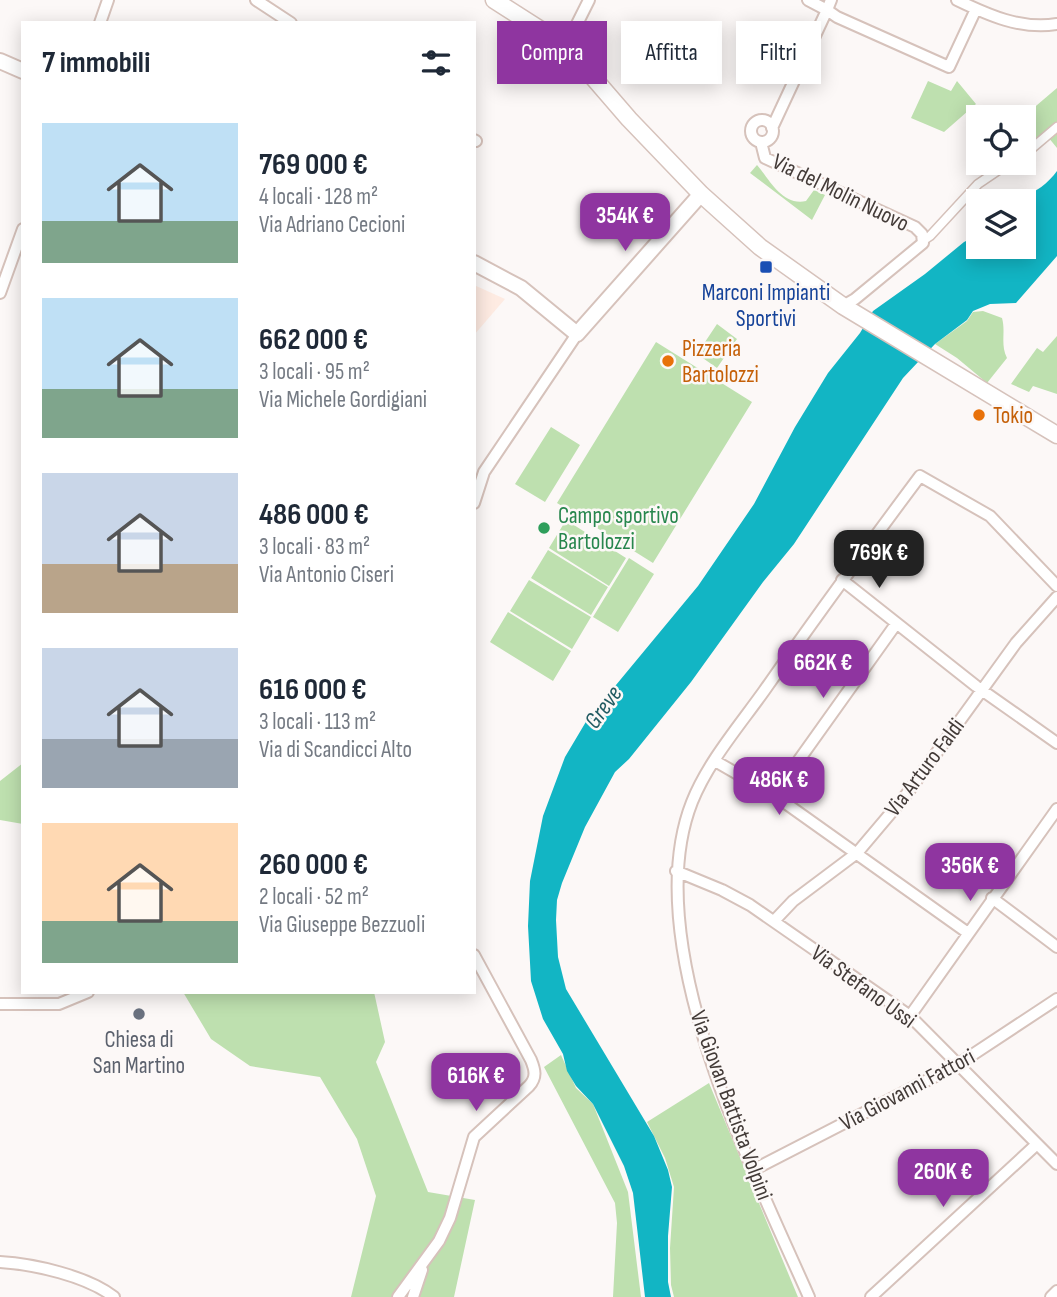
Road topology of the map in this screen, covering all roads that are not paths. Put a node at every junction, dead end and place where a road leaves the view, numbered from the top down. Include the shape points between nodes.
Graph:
1 (108, 0) edge
2 (256, 0) edge
3 (589, 0) edge
4 (808, 0) edge
5 (957, 0) edge
6 (502, 2) edge
7 (829, 5) edge
8 (976, 9) junction
9 (101, 21) edge
10 (288, 21) edge
11 (530, 21) edge
12 (578, 21) edge
13 (1057, 24) edge
14 (0, 61) edge
15 (21, 70) edge
16 (599, 84) edge
17 (1057, 127) edge
18 (772, 128) junction
19 (761, 142) junction
20 (1036, 145) edge
21 (991, 175) edge
22 (701, 194) junction
23 (21, 235) edge
24 (924, 240) junction
25 (476, 264) edge
26 (0, 293) edge
27 (849, 310) junction
28 (577, 334) junction
29 (1057, 436) edge
30 (476, 497) edge
31 (842, 580) junction
32 (1057, 586) edge
33 (1057, 597) edge
34 (896, 624) junction
35 (982, 690) junction
36 (1057, 743) edge
37 (715, 761) junction
38 (774, 795) junction
39 (1057, 809) edge
40 (857, 853) junction
41 (677, 871) junction
42 (992, 898) junction
43 (774, 921) junction
44 (968, 933) junction
45 (1057, 947) edge
46 (476, 959) edge
47 (83, 994) edge
48 (1057, 999) edge
49 (0, 1004) edge
50 (910, 1016) junction
51 (957, 1065) junction
52 (1037, 1144) junction
53 (1057, 1164) edge
54 (753, 1170) junction
55 (0, 1262) edge
56 (423, 1264) junction
57 (1057, 1291) edge
58 (114, 1297) edge
59 (398, 1297) edge
60 (413, 1297) edge
61 (809, 1297) edge
62 (871, 1297) edge
63 (1051, 1297) edge

1 - 9 street
2 - 10 street
3 - 12 street
4 - 7 street
5 - 8 street
6 - 11 main road
7 - 8 street via 949,67
7 - 18 street
8 - 13 street via 1025,24
14 - 15 street
16 - 22 main road
17 - 20 street
18 - 19 street via 770,138
18 - 19 street via 764,121 753,126 752,136
19 - 24 street, Via del Molin Nuovo via 765,158 915,227
21 - 24 street, Via del Molin Nuovo
22 - 27 main road via 760,247
22 - 28 street
23 - 26 street
24 - 27 street, Via del Molin Nuovo
25 - 28 street via 521,288
27 - 29 main road
28 - 30 street via 484,472
31 - 32 street, Via Giovan Battista Volpini via 920,476 990,516
31 - 34 street
31 - 37 street, Via Giovan Battista Volpini
33 - 35 street, Via Arturo Faldi
34 - 35 street
34 - 38 street
35 - 36 street
35 - 40 street, Via Arturo Faldi via 906,795
37 - 38 street
37 - 41 street, Via Giovan Battista Volpini via 692,801
38 - 40 street
39 - 42 street
40 - 43 street, Via Arturo Faldi
40 - 44 street
41 - 43 street, Via Stefano Ussi via 722,890
41 - 54 street, Via Giovan Battista Volpini via 681,942 694,1002
42 - 44 street
42 - 45 street
43 - 50 street, Via Stefano Ussi
44 - 50 street
46 - 56 street via 535,1073 529,1086 474,1137 450,1218
47 - 49 street via 59,1004
48 - 51 street, Via Giovanni Fattori
50 - 51 street, Via Stefano Ussi
51 - 52 street, Via Stefano Ussi
51 - 54 street, Via Giovanni Fattori
52 - 53 street, Via Stefano Ussi
52 - 62 street
54 - 61 street, Via Giovan Battista Volpini
55 - 58 street via 26,1264 74,1278
56 - 59 street
56 - 60 street
57 - 63 street

